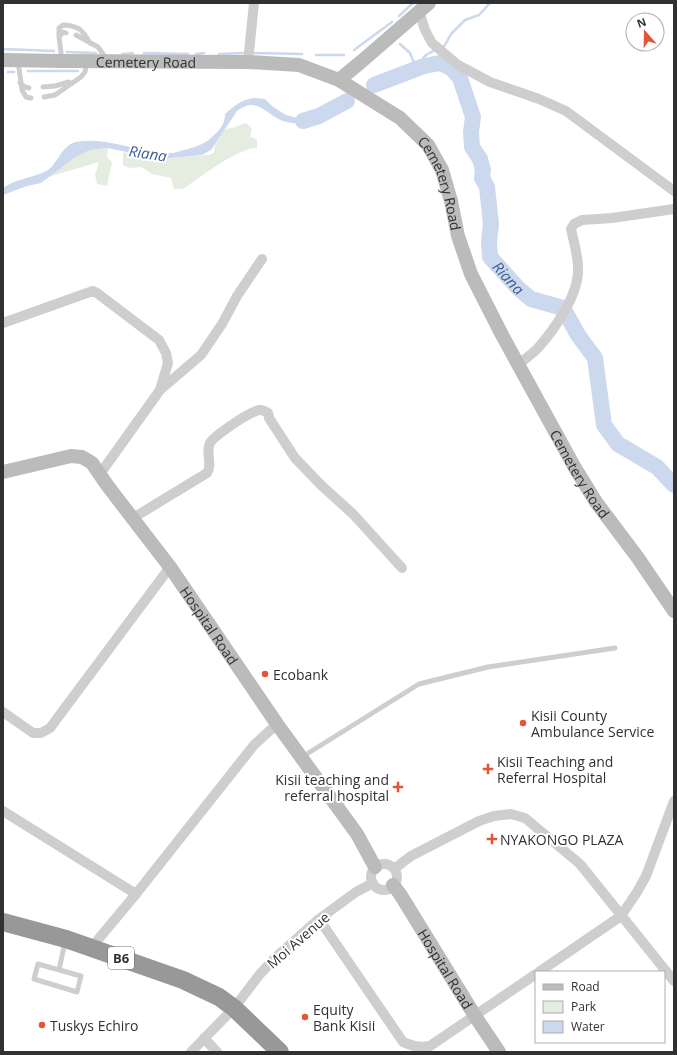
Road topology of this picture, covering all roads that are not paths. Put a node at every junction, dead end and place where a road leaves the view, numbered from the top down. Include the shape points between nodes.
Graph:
1 (254, 3) edge
2 (424, 7) edge
3 (66, 33) dead end
4 (76, 35) dead end
5 (59, 37) junction
6 (90, 43) junction
7 (3, 60) edge
8 (17, 60) junction
9 (62, 61) junction
10 (87, 62) junction
11 (108, 62) junction
12 (248, 62) junction
13 (81, 77) junction
14 (338, 80) junction
15 (20, 83) junction
16 (43, 87) dead end
17 (29, 88) dead end
18 (44, 97) dead end
19 (31, 98) dead end
20 (674, 192) edge
21 (674, 210) edge
22 (262, 259) dead end
23 (3, 323) edge
24 (519, 364) junction
25 (160, 390) junction
26 (3, 472) edge
27 (100, 474) junction
28 (133, 518) junction
29 (170, 567) junction
30 (402, 568) dead end
31 (674, 611) edge
32 (615, 648) dead end
33 (3, 712) edge
34 (277, 724) junction
35 (301, 758) junction
36 (674, 801) edge
37 (3, 811) edge
38 (375, 867) junction
39 (394, 868) junction
40 (373, 883) junction
41 (393, 886) junction
42 (136, 894) junction
43 (621, 916) junction
44 (319, 919) junction
45 (3, 922) edge
46 (66, 939) junction
47 (91, 948) junction
48 (59, 970) junction
49 (540, 971) edge
50 (535, 975) edge
51 (674, 981) edge
52 (234, 1008) junction
53 (475, 1016) junction
54 (204, 1038) junction
55 (192, 1052) edge
56 (217, 1052) edge
57 (280, 1052) edge
58 (499, 1052) edge

1 - 12 street
2 - 14 street
2 - 20 street via 425,30 432,43 458,65 490,82 566,111
3 - 5 lane via 63,32
4 - 6 lane
5 - 6 lane via 59,28 63,25 78,27
5 - 9 lane
6 - 11 lane via 102,52
7 - 8 street, Cemetery Road
8 - 9 street, Cemetery Road
8 - 15 lane
9 - 10 street, Cemetery Road
10 - 11 street, Cemetery Road
10 - 13 lane
11 - 12 street, Cemetery Road
12 - 14 street, Cemetery Road via 299,65
13 - 16 lane via 65,84
13 - 18 lane via 55,95
14 - 24 street, Cemetery Road via 400,118 428,145 442,170 458,236 471,274
15 - 17 lane
15 - 19 lane via 26,97
21 - 24 street via 582,220 574,224 571,229 579,271 577,284 552,331 537,349
22 - 25 street via 201,355
23 - 25 street via 93,291 159,340 168,363
24 - 31 street, Cemetery Road via 596,502
25 - 27 street
26 - 27 street, Hospital Road via 71,456 82,457 92,463
27 - 28 street, Hospital Road
28 - 29 street, Hospital Road
28 - 30 street via 207,473 210,469 208,449 211,442 253,412 264,411 268,413 296,458 353,514
29 - 33 street via 50,728 41,733 33,733
29 - 34 street, Hospital Road
32 - 35 lane via 488,667 419,684
34 - 35 street, Hospital Road
34 - 42 street via 254,745
35 - 38 street, Hospital Road via 357,834
36 - 43 street via 646,876
37 - 42 street
38 - 39 street via 387,864
38 - 40 street via 371,875
39 - 41 street via 397,880
39 - 43 street via 411,856 479,820 511,814 525,818 580,864
40 - 41 street via 384,890
40 - 44 street, Moi Avenue
41 - 53 street, Hospital Road
42 - 47 street
43 - 49 street
43 - 51 street
44 - 52 street, Moi Avenue via 276,957
44 - 53 street via 403,1042 419,1048 430,1046
45 - 46 highway, B6
46 - 47 highway, B6
46 - 48 lane
47 - 52 highway, B6 via 183,980 219,997
48 - 48 lane via 81,976 77,992 34,979 38,964
50 - 53 street
52 - 54 street, Moi Avenue
52 - 57 highway, B6
53 - 58 street, Hospital Road
54 - 55 street, Moi Avenue
54 - 56 street

